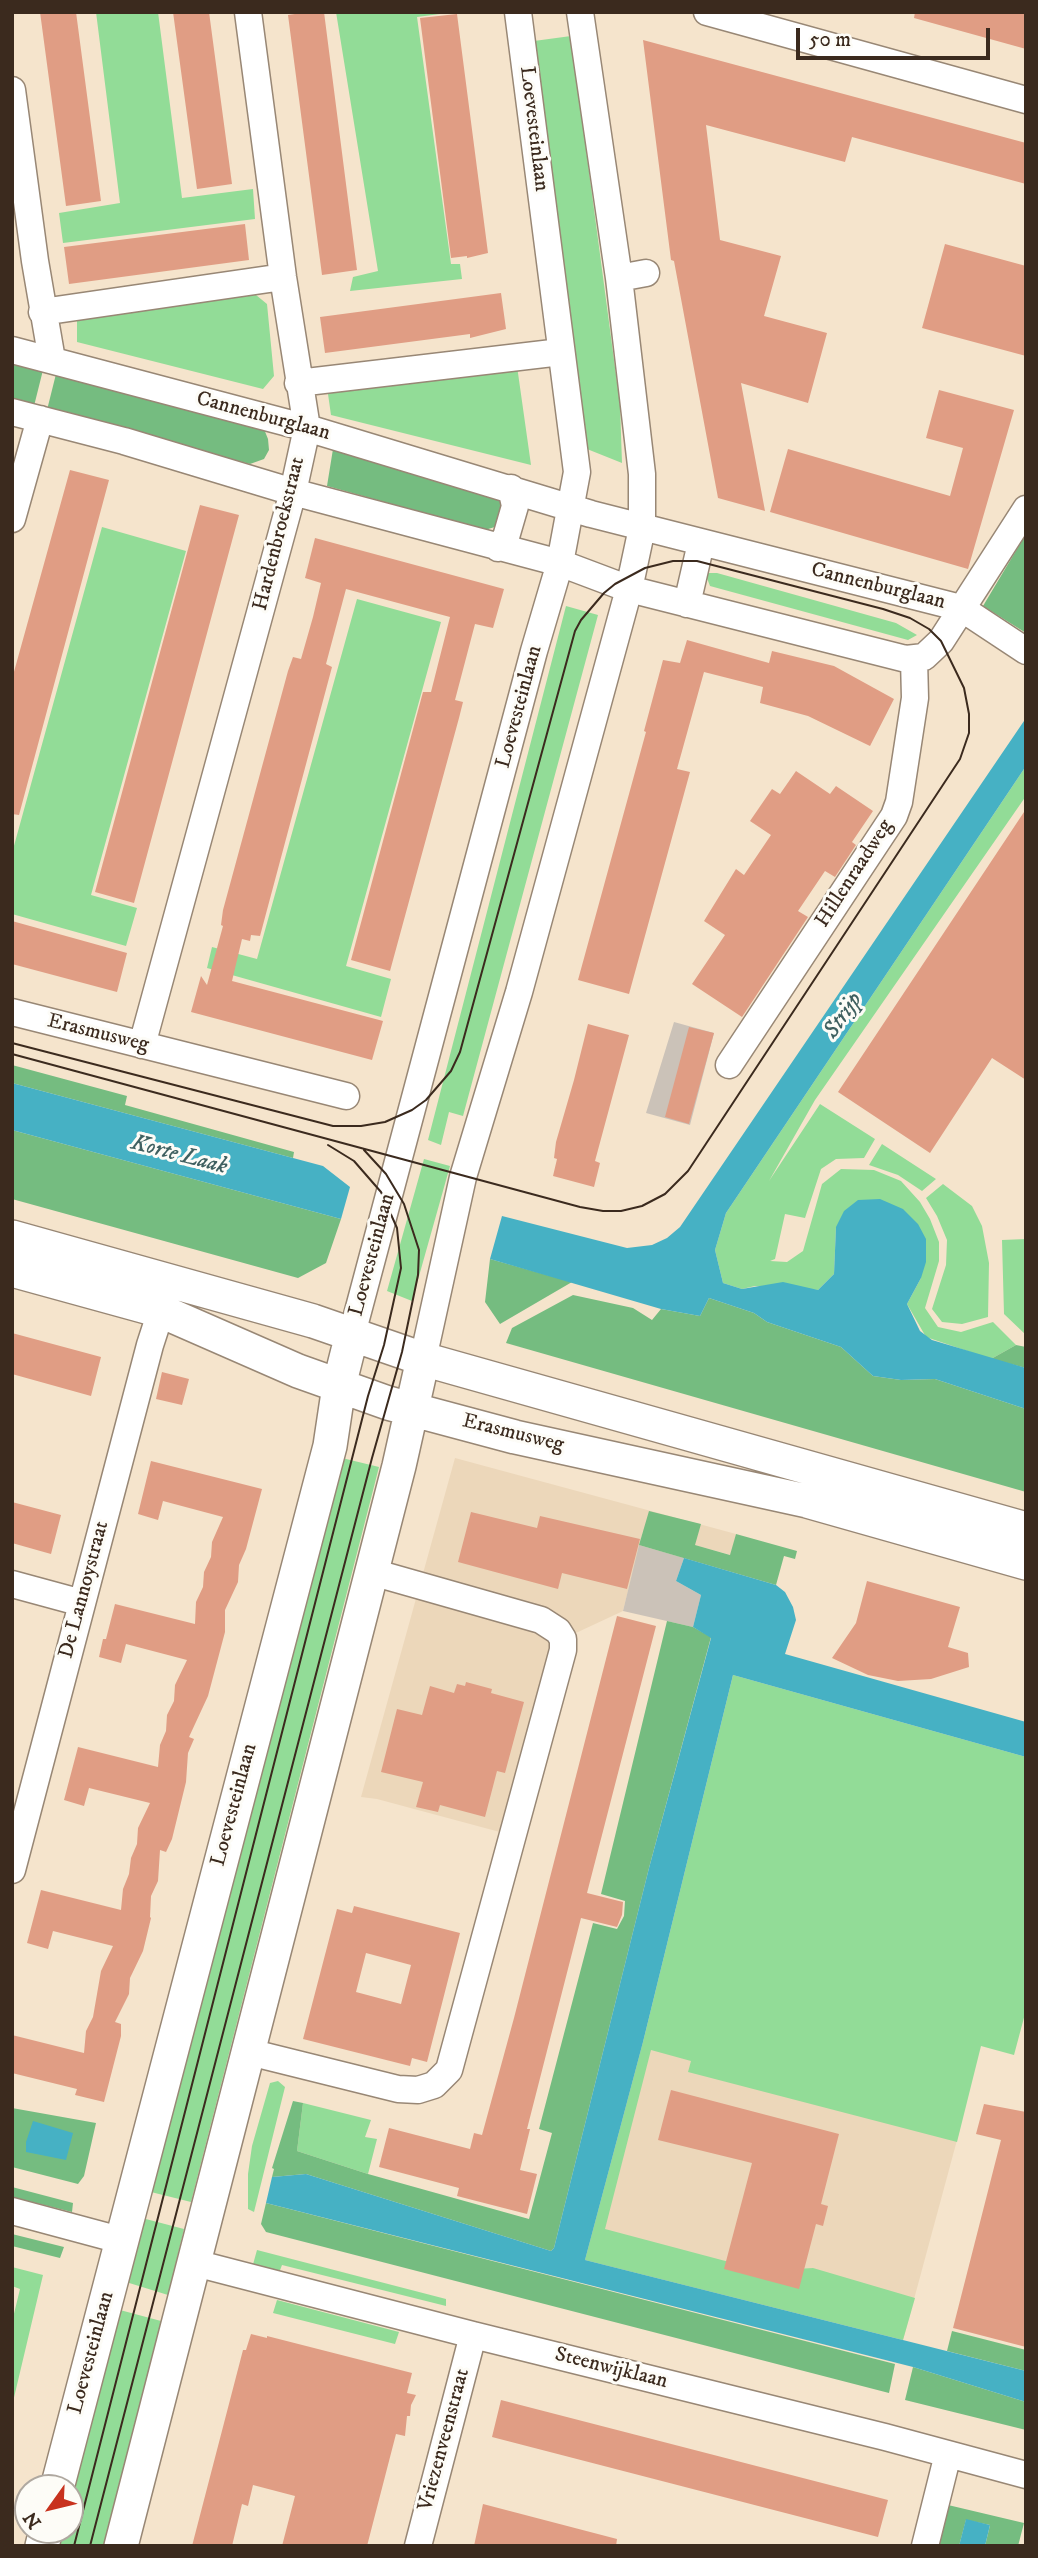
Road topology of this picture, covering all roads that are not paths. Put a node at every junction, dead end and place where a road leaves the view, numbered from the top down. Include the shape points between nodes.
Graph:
1 (248, 12) edge
2 (518, 12) edge
3 (580, 12) edge
4 (708, 12) edge
5 (12, 90) edge
6 (1026, 100) edge
7 (20, 210) edge
8 (646, 272) dead end
9 (283, 277) junction
10 (619, 278) junction
11 (42, 312) junction
12 (12, 350) edge
13 (561, 352) junction
14 (52, 360) junction
15 (298, 383) junction
16 (12, 412) edge
17 (40, 419) junction
18 (307, 428) junction
19 (511, 488) junction
20 (293, 492) junction
21 (571, 509) junction
22 (1026, 509) edge
23 (12, 519) edge
24 (642, 528) junction
25 (701, 543) junction
26 (498, 548) junction
27 (560, 563) junction
28 (629, 589) junction
29 (687, 604) junction
30 (961, 608) junction
31 (1026, 651) edge
32 (914, 659) junction
33 (12, 1012) edge
34 (142, 1045) junction
35 (729, 1065) dead end
36 (346, 1096) dead end
37 (12, 1237) edge
38 (12, 1270) edge
39 (160, 1311) junction
40 (352, 1334) junction
41 (423, 1359) junction
42 (339, 1386) junction
43 (411, 1409) junction
44 (1026, 1528) edge
45 (1026, 1563) edge
46 (372, 1572) junction
47 (12, 1584) edge
48 (82, 1603) junction
49 (12, 1870) edge
50 (249, 2052) junction
51 (12, 2211) edge
52 (120, 2240) junction
53 (195, 2263) junction
54 (473, 2335) junction
55 (948, 2454) junction
56 (61, 2474) edge
57 (1026, 2475) edge
58 (121, 2546) edge
59 (418, 2546) edge
60 (925, 2546) edge

1 - 9 street, Hardenbroekstraat
2 - 13 street, Loevesteinlaan
3 - 10 street
4 - 6 street
5 - 7 street
7 - 11 street
8 - 10 street
9 - 11 street
9 - 15 street, Hardenbroekstraat
10 - 24 street via 642,474
11 - 14 street
12 - 14 street, Cannenburglaan
13 - 15 street, Cannenburglaan
13 - 21 street, Loevesteinlaan via 577,472
14 - 18 street, Cannenburglaan
15 - 18 street, Hardenbroekstraat
16 - 17 street
17 - 20 street
17 - 23 street
18 - 19 street, Cannenburglaan
18 - 20 street, Hardenbroekstraat
19 - 21 street, Cannenburglaan
19 - 26 street via 515,506
20 - 26 street
20 - 34 street, Hardenbroekstraat
21 - 24 street, Cannenburglaan
21 - 27 street, Loevesteinlaan
22 - 30 street
24 - 25 street, Cannenburglaan
24 - 28 street
25 - 29 street
25 - 30 street, Cannenburglaan
26 - 27 street
27 - 28 street
27 - 40 street, Loevesteinlaan
28 - 29 street
28 - 41 street via 519,992 463,1177
29 - 32 street
30 - 31 street
30 - 32 street, Cannenburglaan via 933,651
32 - 35 street, Hillenraadweg via 915,698 894,816
33 - 34 street, Erasmusweg
34 - 36 street, Erasmusweg
37 - 40 main road
38 - 39 main road, Erasmusweg
39 - 42 main road, Erasmusweg
39 - 48 street, De Lannoystraat
40 - 41 main road
40 - 42 main road, Loevesteinlaan
41 - 43 main road
41 - 44 main road
42 - 43 main road, Erasmusweg
42 - 52 main road, Loevesteinlaan via 330,1446
43 - 45 main road, Erasmusweg via 515,1437 807,1501
43 - 46 main road
46 - 50 main road
46 - 50 street via 541,1620 558,1631 563,1650 449,2070 434,2085 398,2089
47 - 48 street
48 - 49 street, De Lannoystraat
50 - 53 main road
51 - 52 street
52 - 56 main road, Loevesteinlaan
53 - 54 street, Steenwijklaan
53 - 58 main road
54 - 55 street, Steenwijklaan
54 - 59 street, Vriezenveenstraat
55 - 57 street, Steenwijklaan
55 - 60 street

